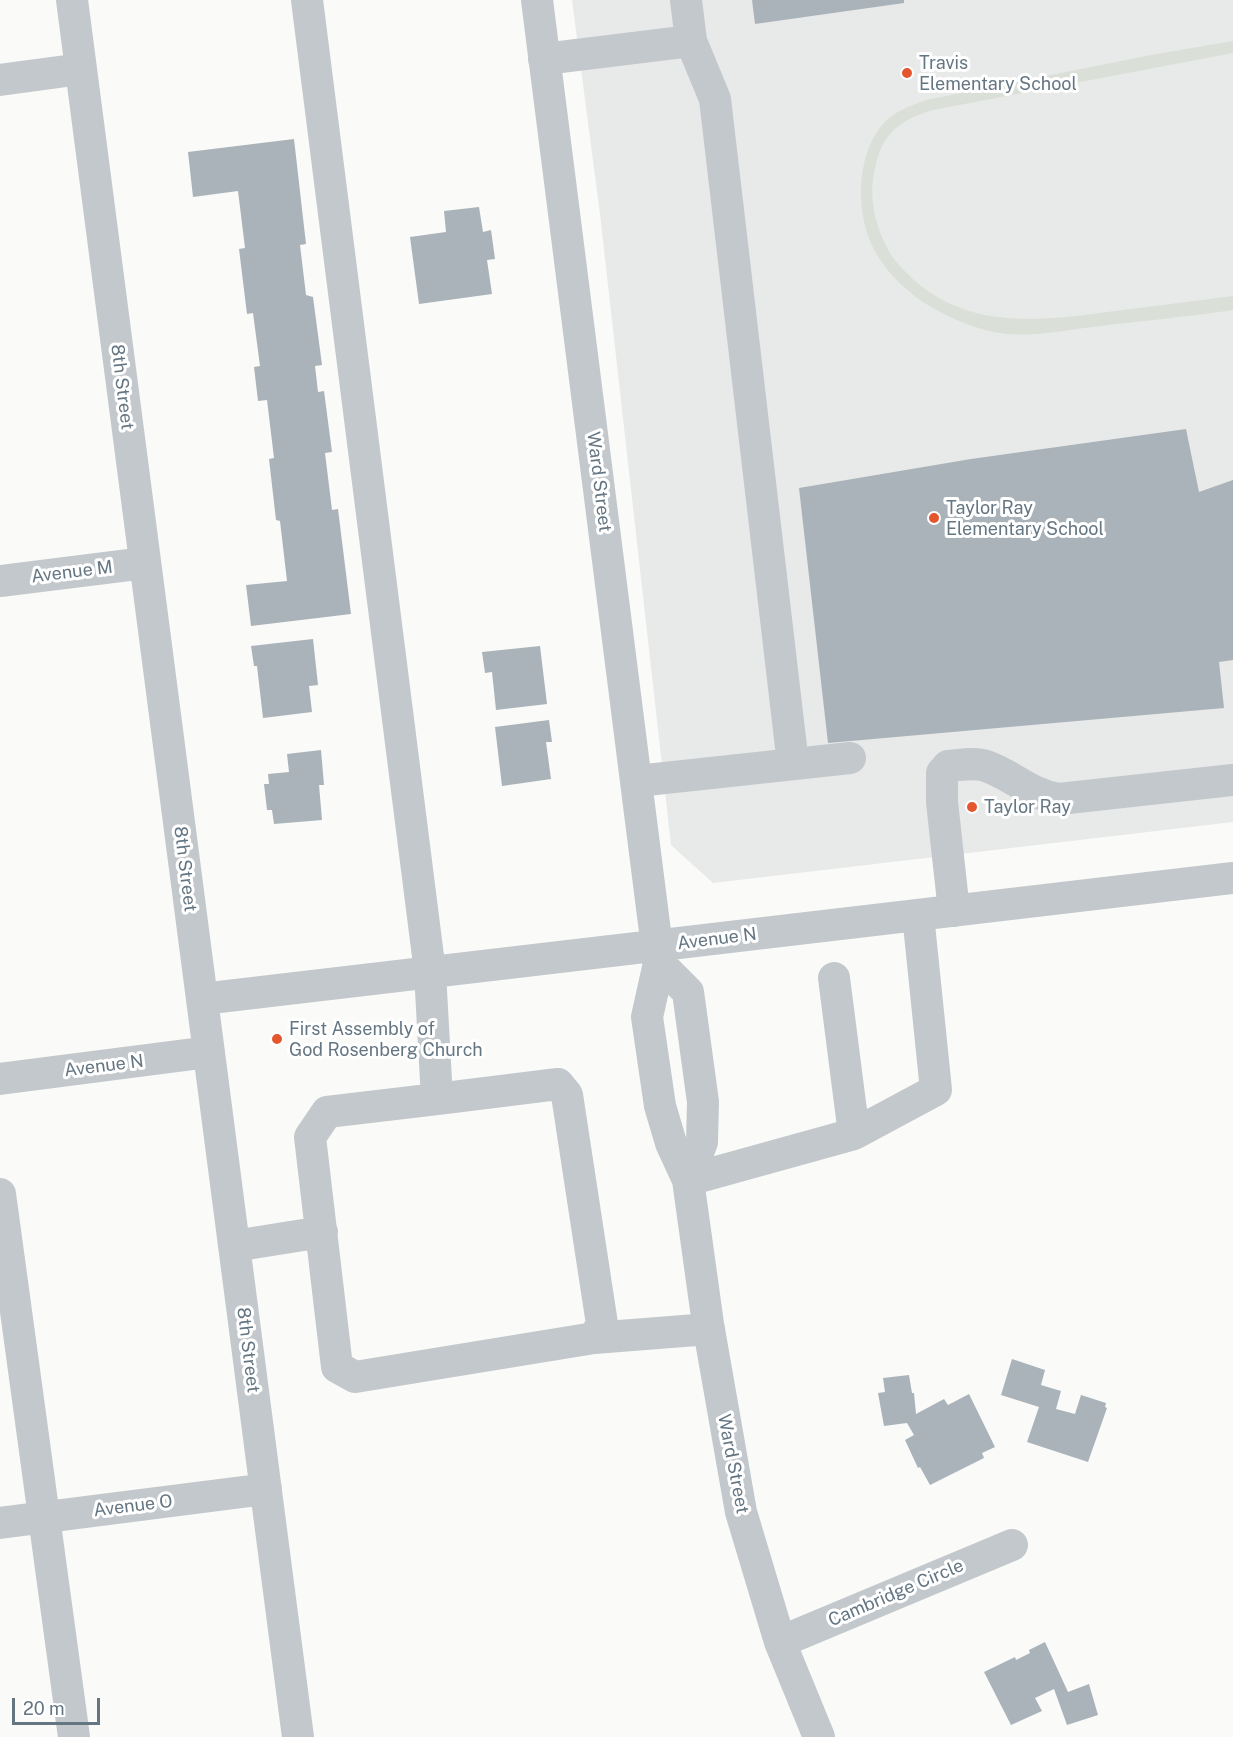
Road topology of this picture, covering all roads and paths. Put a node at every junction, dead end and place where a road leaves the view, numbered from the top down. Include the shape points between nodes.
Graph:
1 (72, 0) edge
2 (307, 0) edge
3 (537, 0) edge
4 (687, 0) edge
5 (691, 41) junction
6 (544, 59) junction
7 (81, 69) junction
8 (0, 80) edge
9 (145, 563) junction
10 (0, 581) edge
11 (850, 758) dead end
12 (793, 764) junction
13 (1233, 780) edge
14 (637, 781) junction
15 (1233, 878) edge
16 (954, 911) junction
17 (918, 915) junction
18 (658, 955) junction
19 (430, 972) junction
20 (834, 978) dead end
21 (202, 999) junction
22 (208, 1052) junction
23 (0, 1079) edge
24 (437, 1099) junction
25 (854, 1134) junction
26 (688, 1180) junction
27 (0, 1194) edge
28 (322, 1232) junction
29 (234, 1246) junction
30 (709, 1329) junction
31 (594, 1338) junction
32 (266, 1489) junction
33 (44, 1517) junction
34 (0, 1523) edge
35 (1012, 1545) dead end
36 (780, 1642) junction
37 (74, 1737) edge
38 (298, 1737) edge
39 (819, 1737) edge

1 - 7 street, 8th Street
2 - 19 street
3 - 6 street, Ward Street
4 - 5 street
5 - 6 street
5 - 12 street via 715,99
6 - 14 street, Ward Street
7 - 8 street
7 - 9 street, 8th Street
9 - 10 street, Avenue M
9 - 21 street, 8th Street
11 - 12 street
12 - 14 street
13 - 16 street via 1059,799 1044,797 986,766 948,766 942,773 942,802
14 - 18 street, Ward Street
15 - 16 street, Avenue N
16 - 17 street, Avenue N
17 - 18 street, Avenue N
17 - 25 street via 936,1090
18 - 19 street, Avenue N
18 - 26 street, Ward Street via 647,1017 660,1106
18 - 26 street, Ward Street via 688,992 690,1003 703,1102 702,1142
19 - 21 street, Avenue N
19 - 24 street
20 - 25 street
21 - 22 street, 8th Street
22 - 23 street, Avenue N
22 - 29 street, 8th Street
24 - 28 street via 327,1112 310,1137
24 - 31 street via 558,1084 567,1095 603,1324
25 - 26 street
26 - 30 street, Ward Street
27 - 33 street
28 - 29 street
28 - 31 street via 337,1367 355,1377
29 - 32 street, 8th Street
30 - 31 street
30 - 36 street, Ward Street via 741,1512
32 - 33 street, Avenue O
32 - 38 street, 8th Street
33 - 34 street, Avenue O
33 - 37 street
35 - 36 street, Cambridge Circle
36 - 39 street, Ward Street

